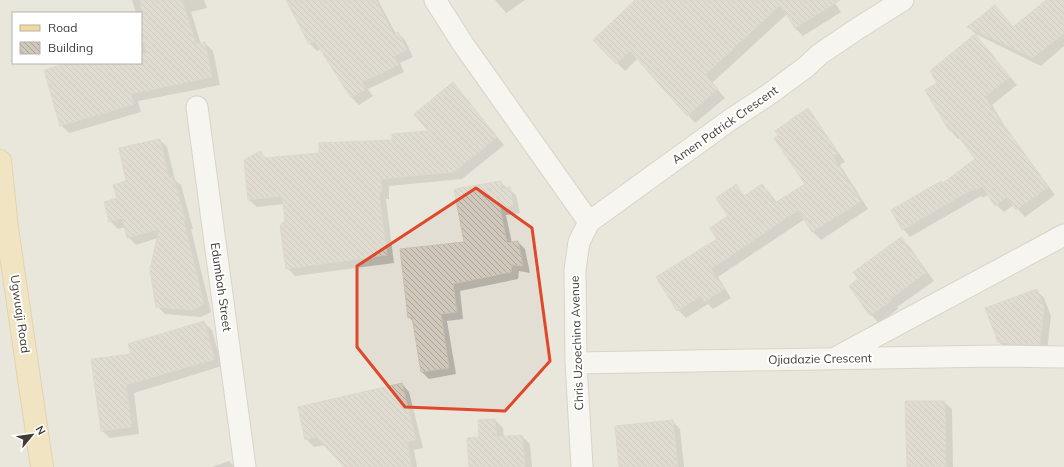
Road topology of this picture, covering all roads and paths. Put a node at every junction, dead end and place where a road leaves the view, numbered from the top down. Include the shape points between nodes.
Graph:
1 (435, 0) edge
2 (903, 0) edge
3 (197, 108) dead end
4 (0, 161) edge
5 (589, 222) junction
6 (1064, 235) edge
7 (1064, 357) edge
8 (834, 359) junction
9 (576, 363) junction
10 (42, 467) edge
11 (245, 467) edge
12 (582, 467) edge

1 - 5 street via 463,44
2 - 5 street, Amen Patrick Crescent via 820,54 768,95
3 - 11 street, Edumbah Street
4 - 10 main road, Ugwuaji Road via 7,228
5 - 9 street, Chris Uzoechina Avenue via 579,242 575,270
6 - 8 street
7 - 8 street, Ojiadazie Crescent
8 - 9 street, Ojiadazie Crescent
9 - 12 street, Chris Uzoechina Avenue

